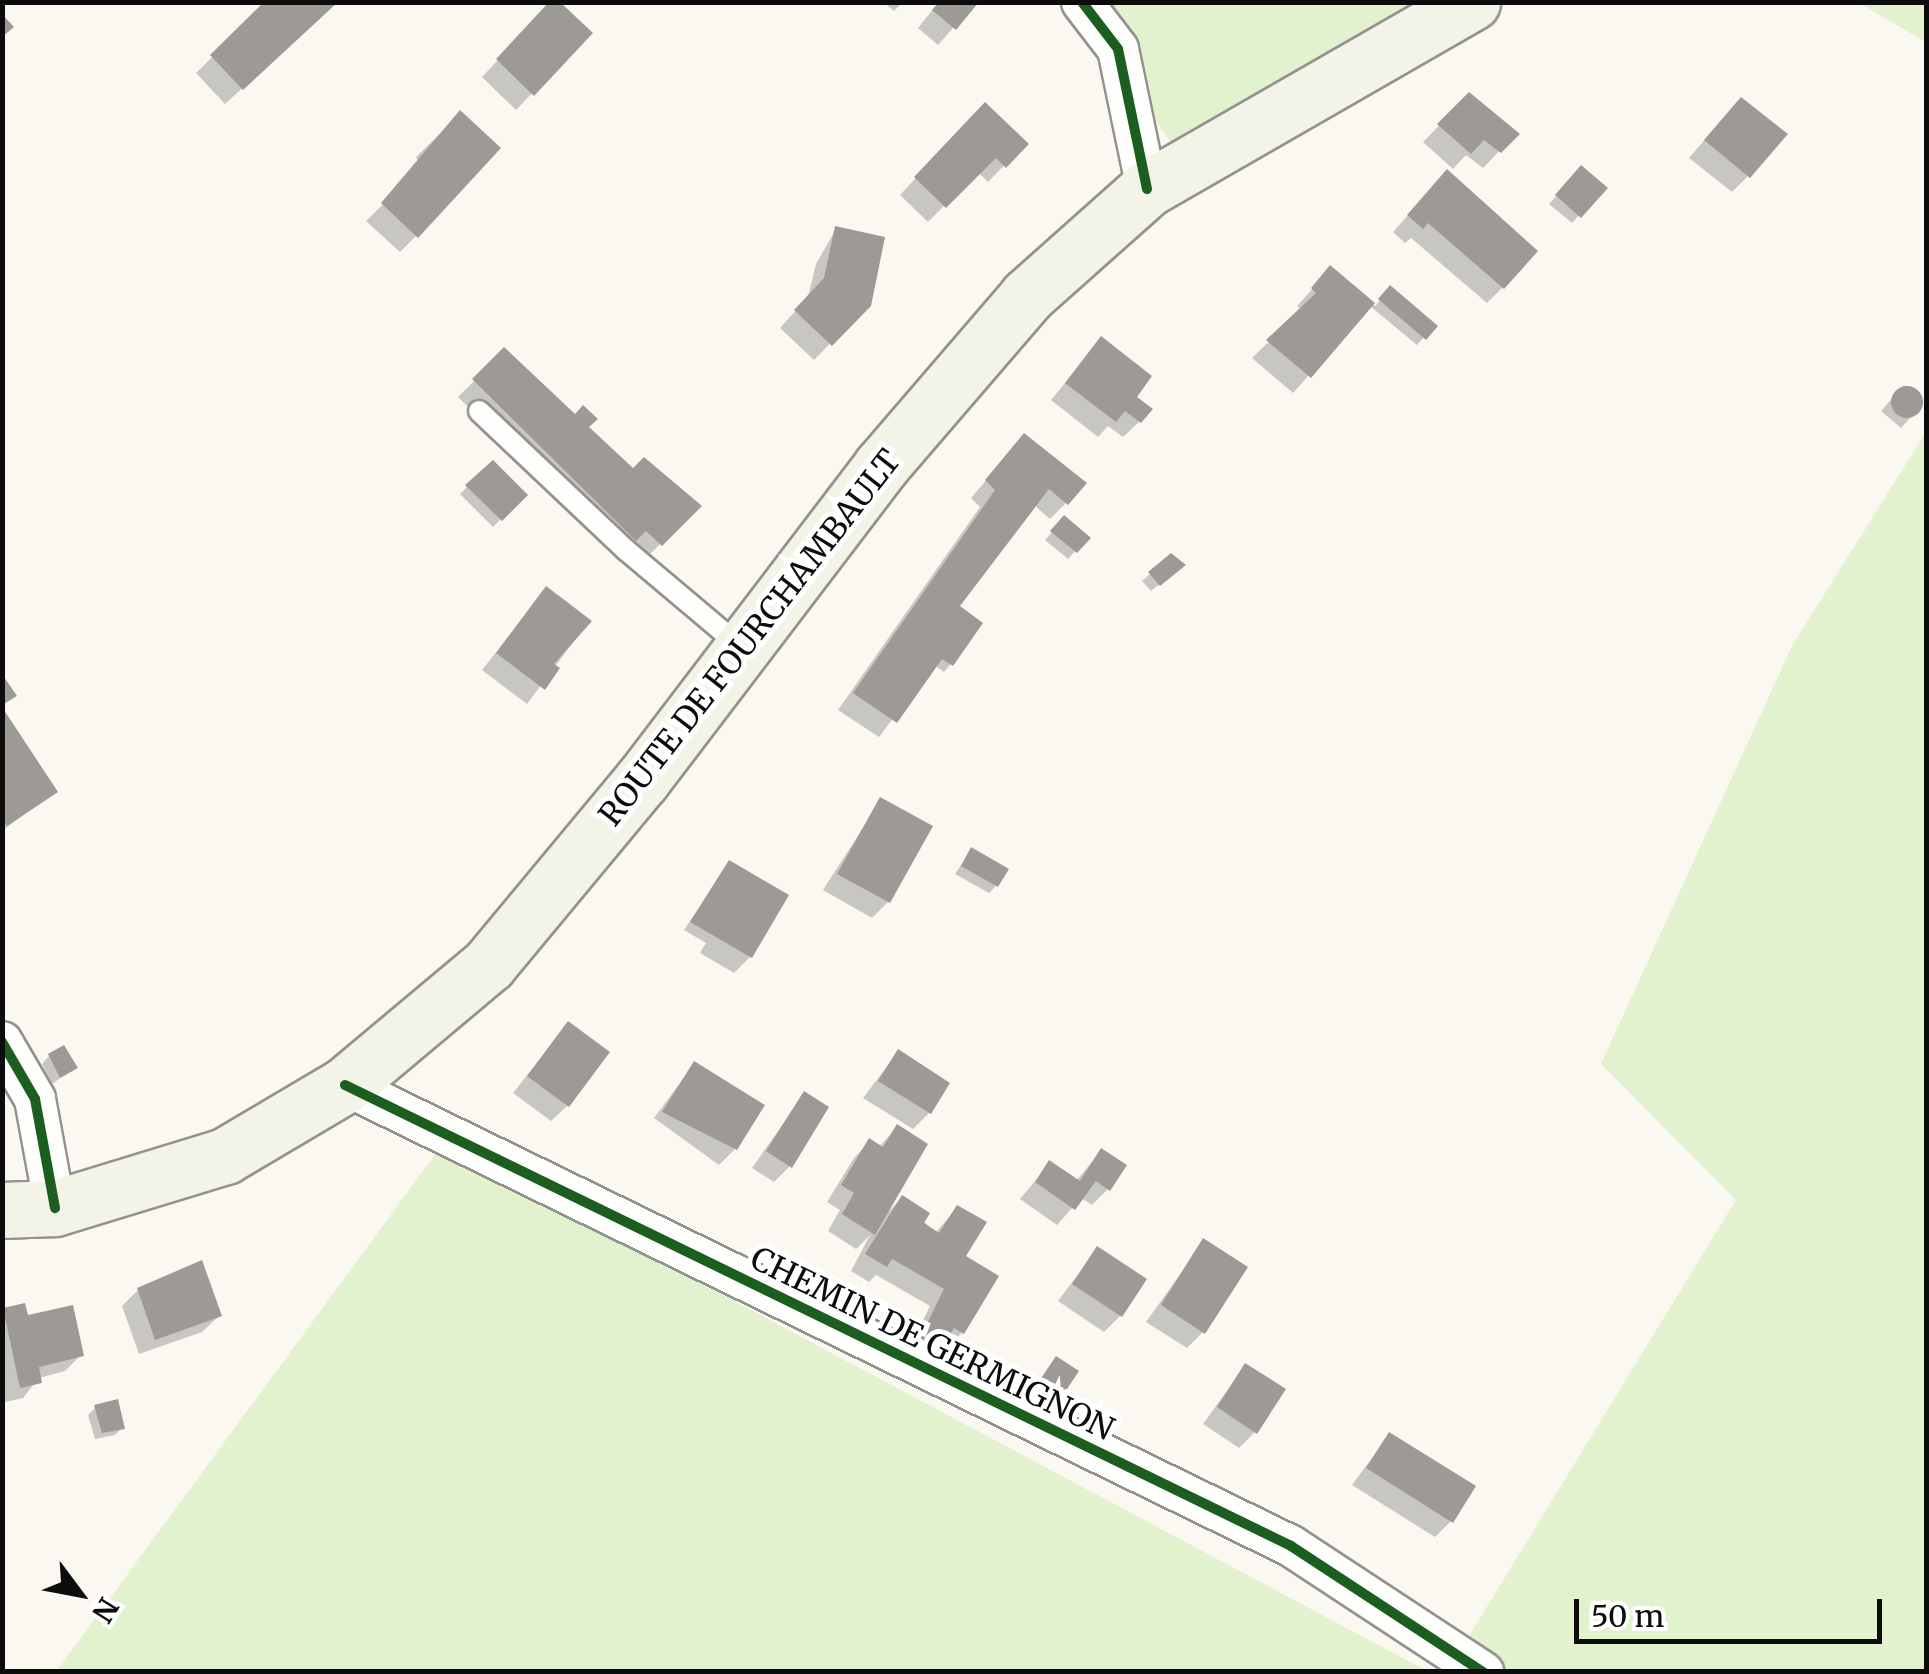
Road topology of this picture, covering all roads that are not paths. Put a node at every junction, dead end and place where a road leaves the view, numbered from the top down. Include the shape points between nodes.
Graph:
1 (1082, 2) edge
2 (1472, 2) edge
3 (1147, 189) junction
4 (479, 411) dead end
5 (742, 648) junction
6 (2, 1042) edge
7 (345, 1085) junction
8 (29, 1209) edge
9 (1484, 1672) edge

1 - 3 street via 1118,50
2 - 3 main road, ROUTE DE FOURCHAMBAULT
3 - 5 main road, ROUTE DE FOURCHAMBAULT via 1028,296 881,466
4 - 5 lane
5 - 7 main road, ROUTE DE FOURCHAMBAULT via 490,964
6 - 8 street via 36,1099
7 - 8 main road, ROUTE DE FOURCHAMBAULT via 225,1156
7 - 9 street, CHEMIN DE GERMIGNON via 1291,1546

